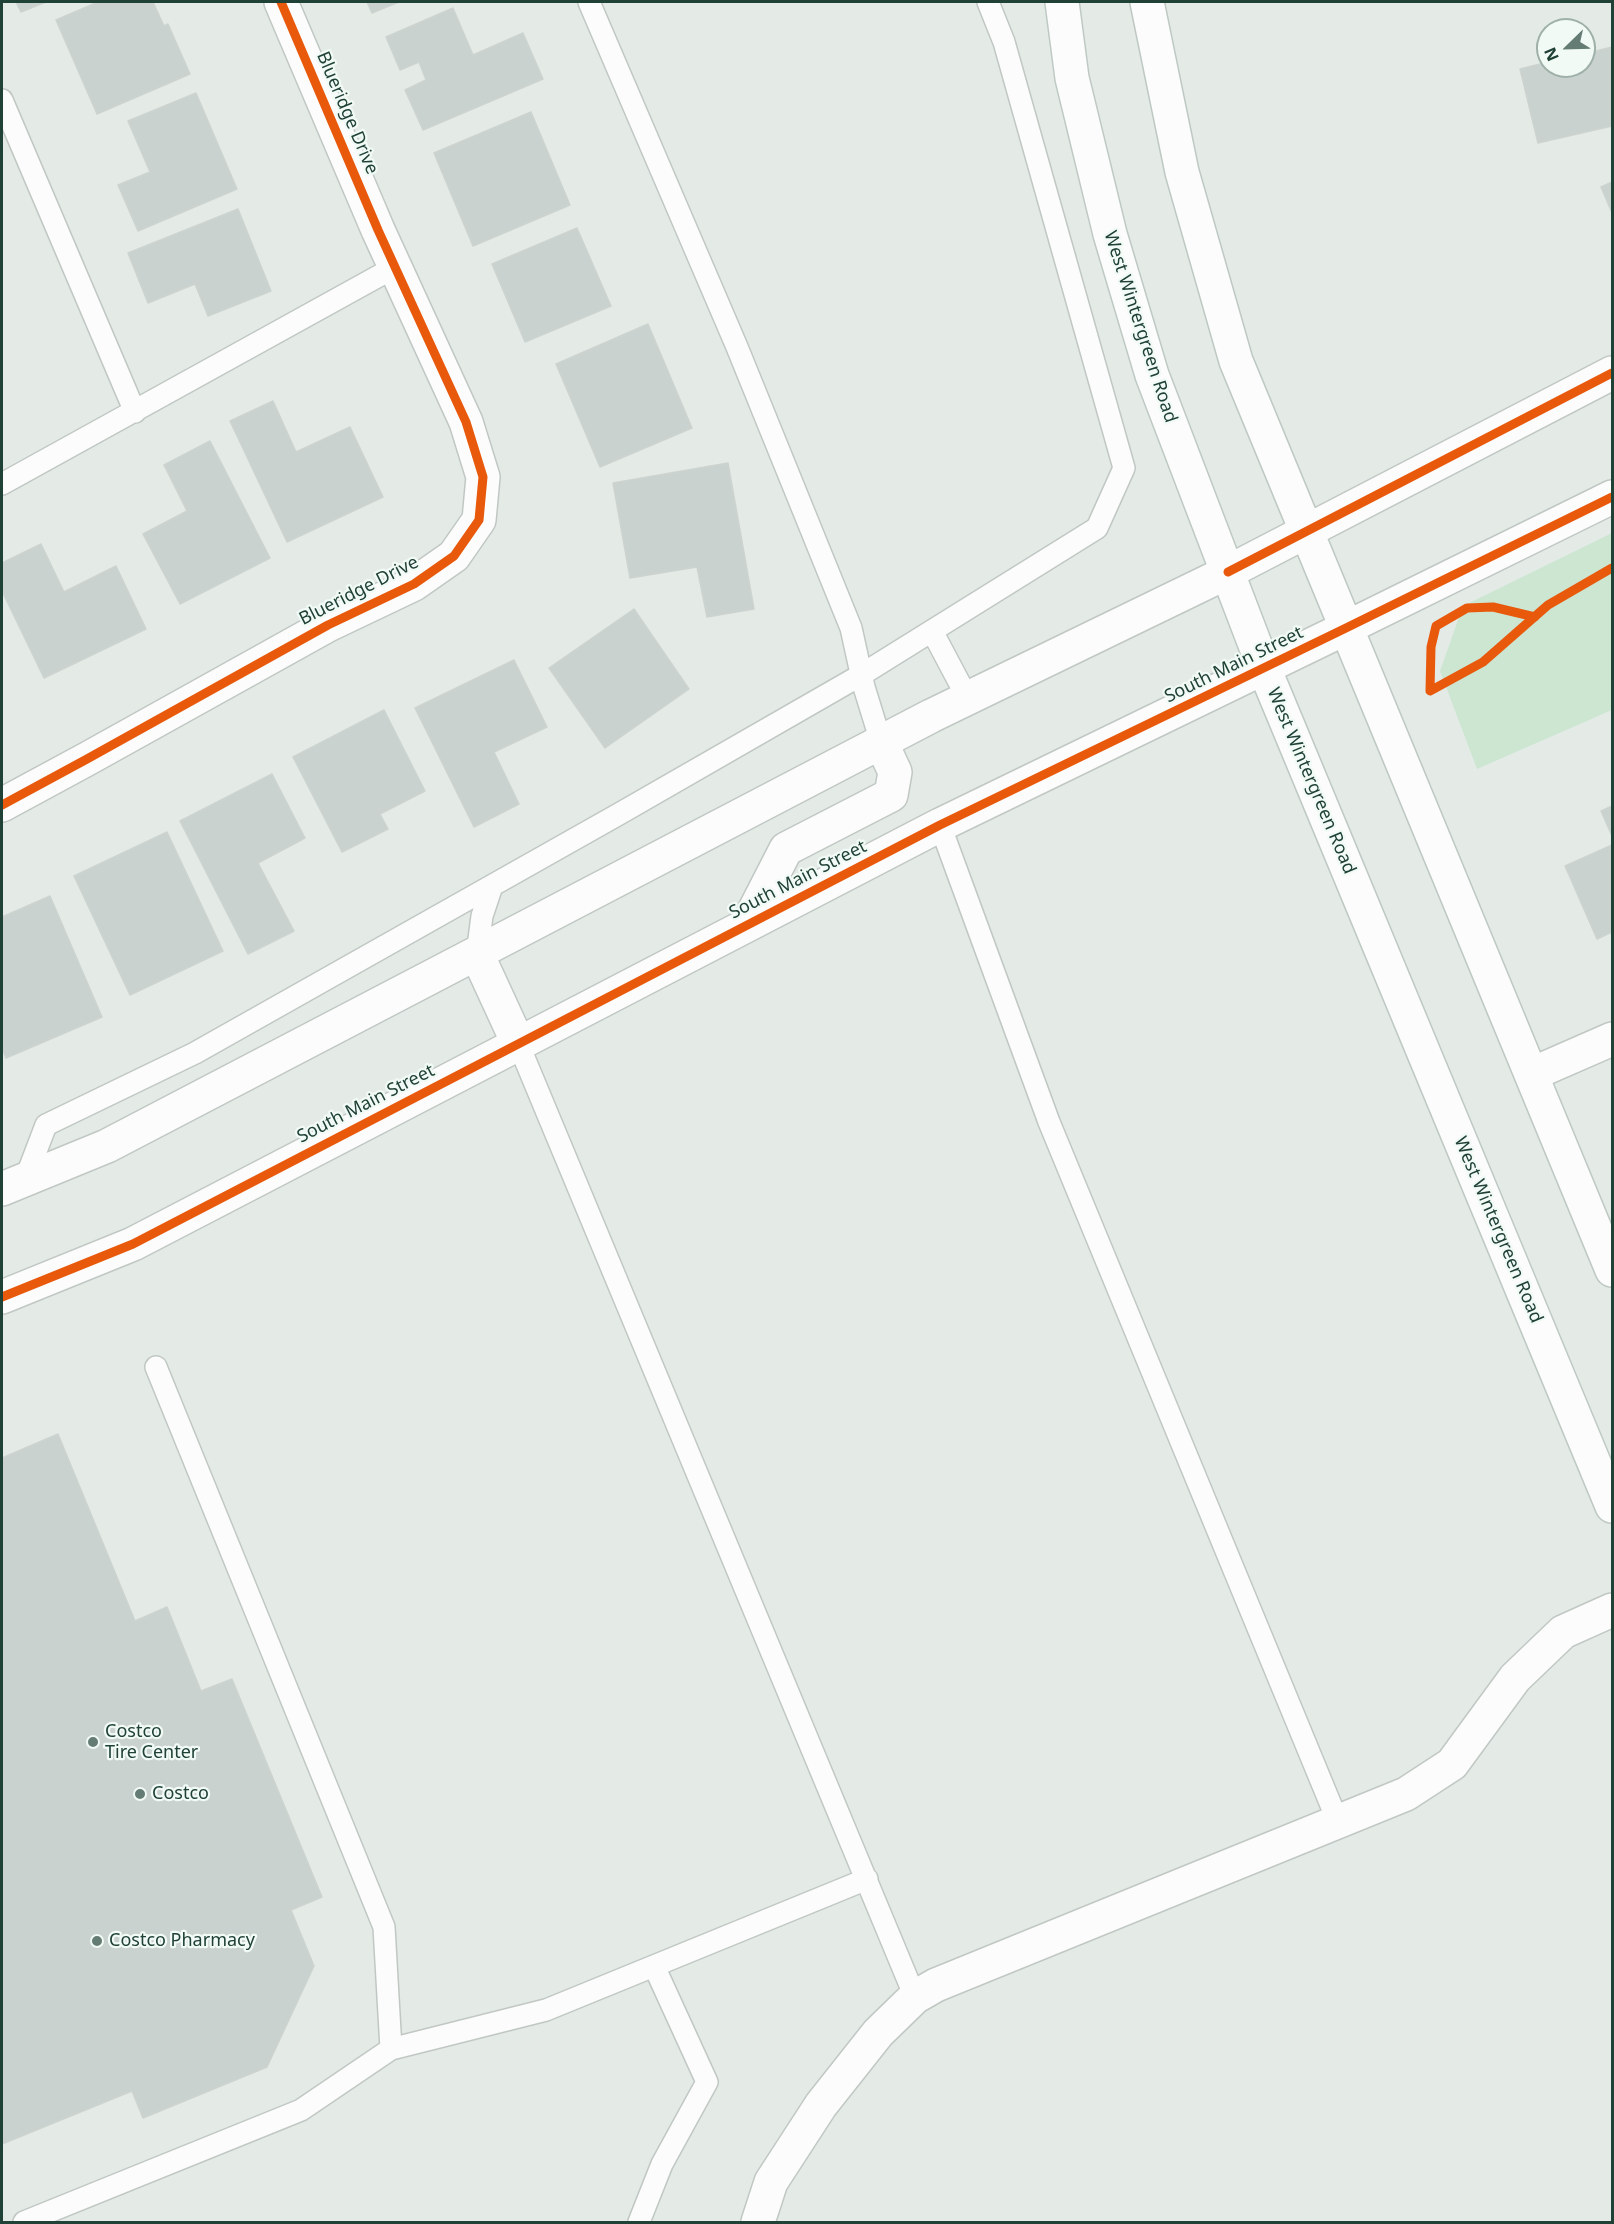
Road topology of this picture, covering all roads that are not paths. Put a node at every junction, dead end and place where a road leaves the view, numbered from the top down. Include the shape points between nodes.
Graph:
1 (281, 2) edge
2 (589, 2) edge
3 (988, 2) edge
4 (1062, 2) edge
5 (1147, 2) edge
6 (2, 100) edge
7 (395, 267) junction
8 (1612, 373) edge
9 (135, 412) junction
10 (2, 484) edge
11 (1612, 497) edge
12 (1308, 531) junction
13 (1228, 572) junction
14 (1346, 628) junction
15 (932, 631) junction
16 (1264, 668) junction
17 (861, 675) junction
18 (968, 699) junction
19 (881, 742) junction
20 (2, 805) edge
21 (940, 825) junction
22 (492, 886) junction
23 (747, 925) junction
24 (477, 954) junction
25 (1612, 1039) edge
26 (518, 1043) junction
27 (1532, 1074) junction
28 (13, 1185) edge
29 (1612, 1270) edge
30 (2, 1297) edge
31 (156, 1367) dead end
32 (1612, 1506) edge
33 (1612, 1610) edge
34 (1338, 1822) junction
35 (867, 1880) junction
36 (654, 1966) junction
37 (915, 1997) junction
38 (391, 2049) junction
39 (24, 2223) edge
40 (639, 2223) edge
41 (758, 2223) edge

1 - 7 street, Blueridge Drive
2 - 17 lane via 847,617
3 - 15 lane via 1004,42 1124,468 1097,528
4 - 13 street, West Wintergreen Road via 1072,78 1110,234 1152,375
5 - 12 street via 1182,172 1236,361
6 - 9 lane
7 - 9 lane
7 - 20 street, Blueridge Drive via 466,422 483,477 479,520 454,556 414,584 328,625
8 - 12 street
9 - 10 lane
11 - 14 street, South Main Street
12 - 13 street
12 - 14 street
13 - 16 street, West Wintergreen Road
13 - 18 street
14 - 16 street, South Main Street
14 - 27 street
15 - 17 lane
15 - 18 lane
16 - 21 street, South Main Street
16 - 32 street, West Wintergreen Road
17 - 19 lane
17 - 22 lane
18 - 19 street
19 - 23 street via 895,772 891,795 786,849
19 - 24 street
21 - 23 street, South Main Street
21 - 34 lane via 1049,1122
22 - 24 lane via 482,916
22 - 28 lane via 195,1053 46,1125
23 - 26 street, South Main Street
24 - 26 street
24 - 28 street via 107,1146
25 - 27 street
26 - 30 street, South Main Street via 133,1244
26 - 35 lane
27 - 29 street
31 - 38 lane via 384,1927
33 - 34 street via 1563,1632 1515,1678 1452,1764 1406,1794
34 - 37 street via 936,1985
35 - 36 lane
35 - 37 lane
36 - 38 lane via 546,2010
36 - 40 lane via 707,2082 662,2164
37 - 41 street via 878,2033 820,2105 771,2182
38 - 39 lane via 301,2110

